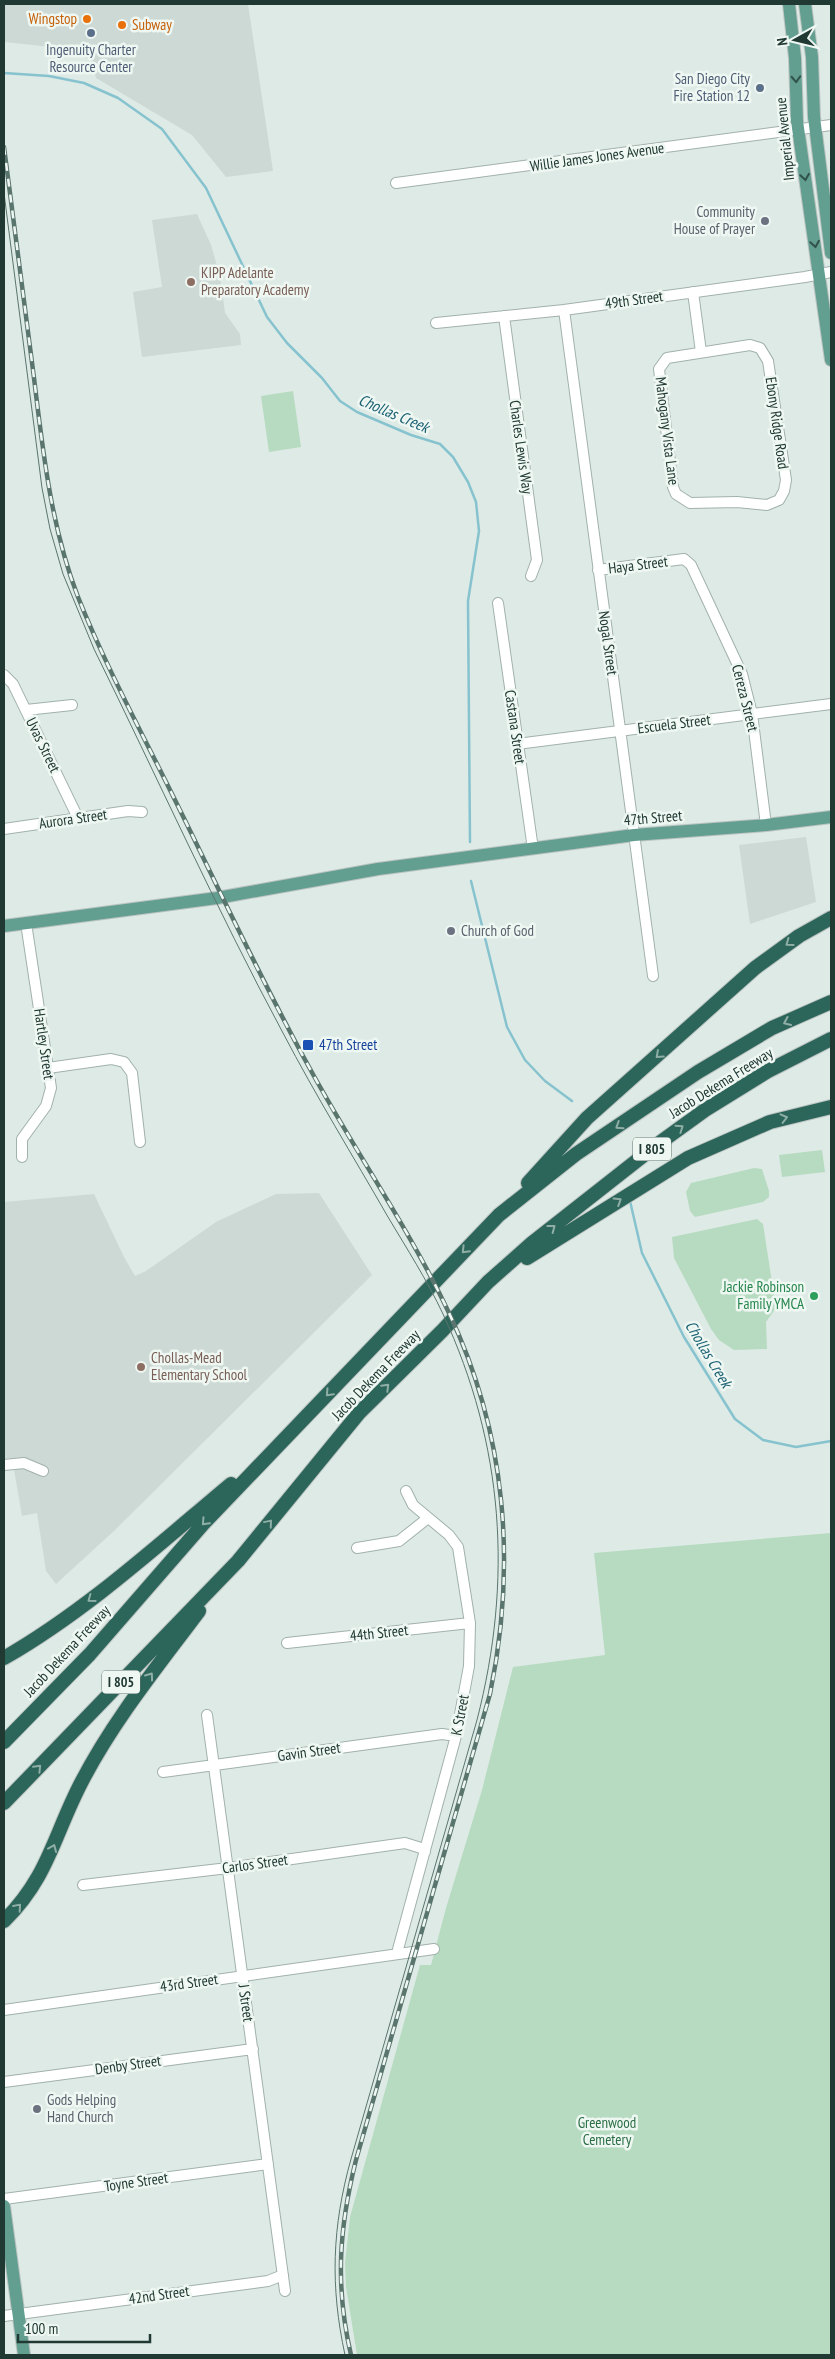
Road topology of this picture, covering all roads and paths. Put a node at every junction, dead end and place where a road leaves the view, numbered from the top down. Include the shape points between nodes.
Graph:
1 (789, 4) edge
2 (805, 4) edge
3 (831, 125) edge
4 (815, 127) junction
5 (798, 130) junction
6 (396, 183) dead end
7 (831, 252) edge
8 (825, 273) edge
9 (693, 292) junction
10 (564, 310) junction
11 (504, 316) junction
12 (436, 323) dead end
13 (701, 352) junction
14 (831, 360) edge
15 (681, 499) joint
16 (678, 560) joint
17 (598, 570) junction
18 (531, 576) dead end
19 (498, 604) dead end
20 (4, 675) edge
21 (831, 704) edge
22 (72, 705) dead end
23 (26, 710) junction
24 (752, 714) junction
25 (620, 730) junction
26 (517, 744) junction
27 (142, 812) dead end
28 (831, 817) edge
29 (78, 818) junction
30 (766, 825) junction
31 (4, 828) edge
32 (634, 835) junction
33 (533, 850) junction
34 (831, 918) edge
35 (26, 924) junction
36 (4, 926) edge
37 (653, 976) dead end
38 (831, 1002) edge
39 (831, 1039) edge
40 (48, 1068) junction
41 (831, 1107) edge
42 (140, 1142) dead end
43 (22, 1157) dead end
44 (499, 1214) junction
45 (488, 1282) junction
46 (288, 1436) junction
47 (4, 1466) edge
48 (43, 1472) dead end
49 (406, 1491) dead end
50 (428, 1518) junction
51 (357, 1548) dead end
52 (238, 1561) junction
53 (470, 1623) junction
54 (287, 1643) dead end
55 (90, 1654) junction
56 (4, 1658) edge
57 (207, 1714) dead end
58 (4, 1730) edge
59 (456, 1736) junction
60 (4, 1742) edge
61 (214, 1765) junction
62 (163, 1772) dead end
63 (4, 1803) edge
64 (425, 1852) junction
65 (228, 1868) junction
66 (83, 1885) dead end
67 (4, 1922) edge
68 (434, 1949) dead end
69 (397, 1953) junction
70 (243, 1976) junction
71 (4, 2010) edge
72 (252, 2049) junction
73 (4, 2082) edge
74 (268, 2164) junction
75 (4, 2199) edge
76 (4, 2206) edge
77 (283, 2275) junction
78 (286, 2291) dead end
79 (19, 2314) junction
80 (4, 2316) edge
81 (24, 2355) edge

1 -> 5 main road, Imperial Avenue
2 - 4 main road, Imperial Avenue via 812,57
3 - 4 street, Willie James Jones Avenue
4 - 5 street, Willie James Jones Avenue
4 - 7 main road, Imperial Avenue
5 - 6 street, Willie James Jones Avenue
5 -> 8 main road, Imperial Avenue
8 - 9 street, 49th Street
8 - 14 main road, Imperial Avenue
9 - 10 street, 49th Street
9 - 13 street
10 - 11 street, 49th Street
10 - 17 street, Nogal Street
11 - 12 street, 49th Street
11 - 18 street, Charles Lewis Way via 537,560
13 - 15 street, Mahogany Vista Lane via 667,358 658,376 673,487
13 - 15 street, Ebony Ridge Road via 750,345 766,354 786,480 779,500 767,505 690,503
16 - 17 street, Haya Street
16 - 24 street, Cereza Street via 684,559 692,565 742,674
17 - 25 street, Nogal Street
19 - 26 street, Castana Street
20 - 23 street, Uvas Street via 13,684
21 - 24 street, Escuela Street
22 - 23 street
23 - 29 street, Uvas Street
24 - 25 street, Escuela Street
24 - 30 street, Cereza Street
25 - 26 street, Escuela Street
25 - 32 street, Nogal Street
26 - 33 street, Castana Street
27 - 29 street, Aurora Street
28 - 30 main road, 47th Street
29 - 31 street, Aurora Street
30 - 32 main road, 47th Street
32 - 33 main road, 47th Street
32 - 37 street, Nogal Street
33 - 35 main road, 47th Street via 378,870 217,898
34 -> 44 highway via 799,936 748,974 588,1118
35 - 36 main road, 47th Street
35 - 40 street, Hartley Street
38 -> 44 highway, Jacob Dekema Freeway / I 805 via 772,1028 698,1072 576,1154
45 -> 39 highway, Jacob Dekema Freeway / I 805 via 532,1243 658,1144 768,1071
40 - 42 street via 111,1059 124,1062 132,1073
40 - 43 street, Hartley Street via 50,1088 46,1106 22,1138
45 -> 41 highway via 688,1158 770,1122
44 -> 46 highway, Jacob Dekema Freeway / I 805
52 -> 45 highway, Jacob Dekema Freeway / I 805 via 359,1413
46 -> 55 highway, Jacob Dekema Freeway / I 805 via 204,1523
46 -> 56 highway via 108,1586 32,1642
47 - 48 street via 24,1463
49 - 50 street, K Street via 413,1505
50 - 51 street via 399,1541
50 - 53 street, K Street via 449,1535 458,1548
63 -> 52 highway, Jacob Dekema Freeway / I 805
67 -> 52 highway via 45,1868 80,1784 114,1725
53 - 54 street, 44th Street
53 - 59 street, K Street via 470,1666
55 - 58 highway
55 - 60 highway, Jacob Dekema Freeway / I 805
57 - 61 street, J Street
59 - 61 street, Gavin Street via 442,1734
59 - 64 street, K Street
61 - 62 street, Gavin Street
61 - 65 street, J Street
64 - 65 street, Carlos Street via 405,1843
64 - 69 street, K Street
65 - 66 street, Carlos Street
65 - 70 street, J Street
68 - 69 street, 43rd Street
69 - 70 street, 43rd Street
70 - 71 street, 43rd Street
70 - 72 street, J Street
72 - 73 street, Denby Street
72 - 74 street, J Street
74 - 75 street, Toyne Street
74 - 77 street, J Street
76 - 79 main road
77 - 78 street, J Street
77 - 79 street, 42nd Street via 268,2281
79 - 80 street, 42nd Street
79 - 81 main road

